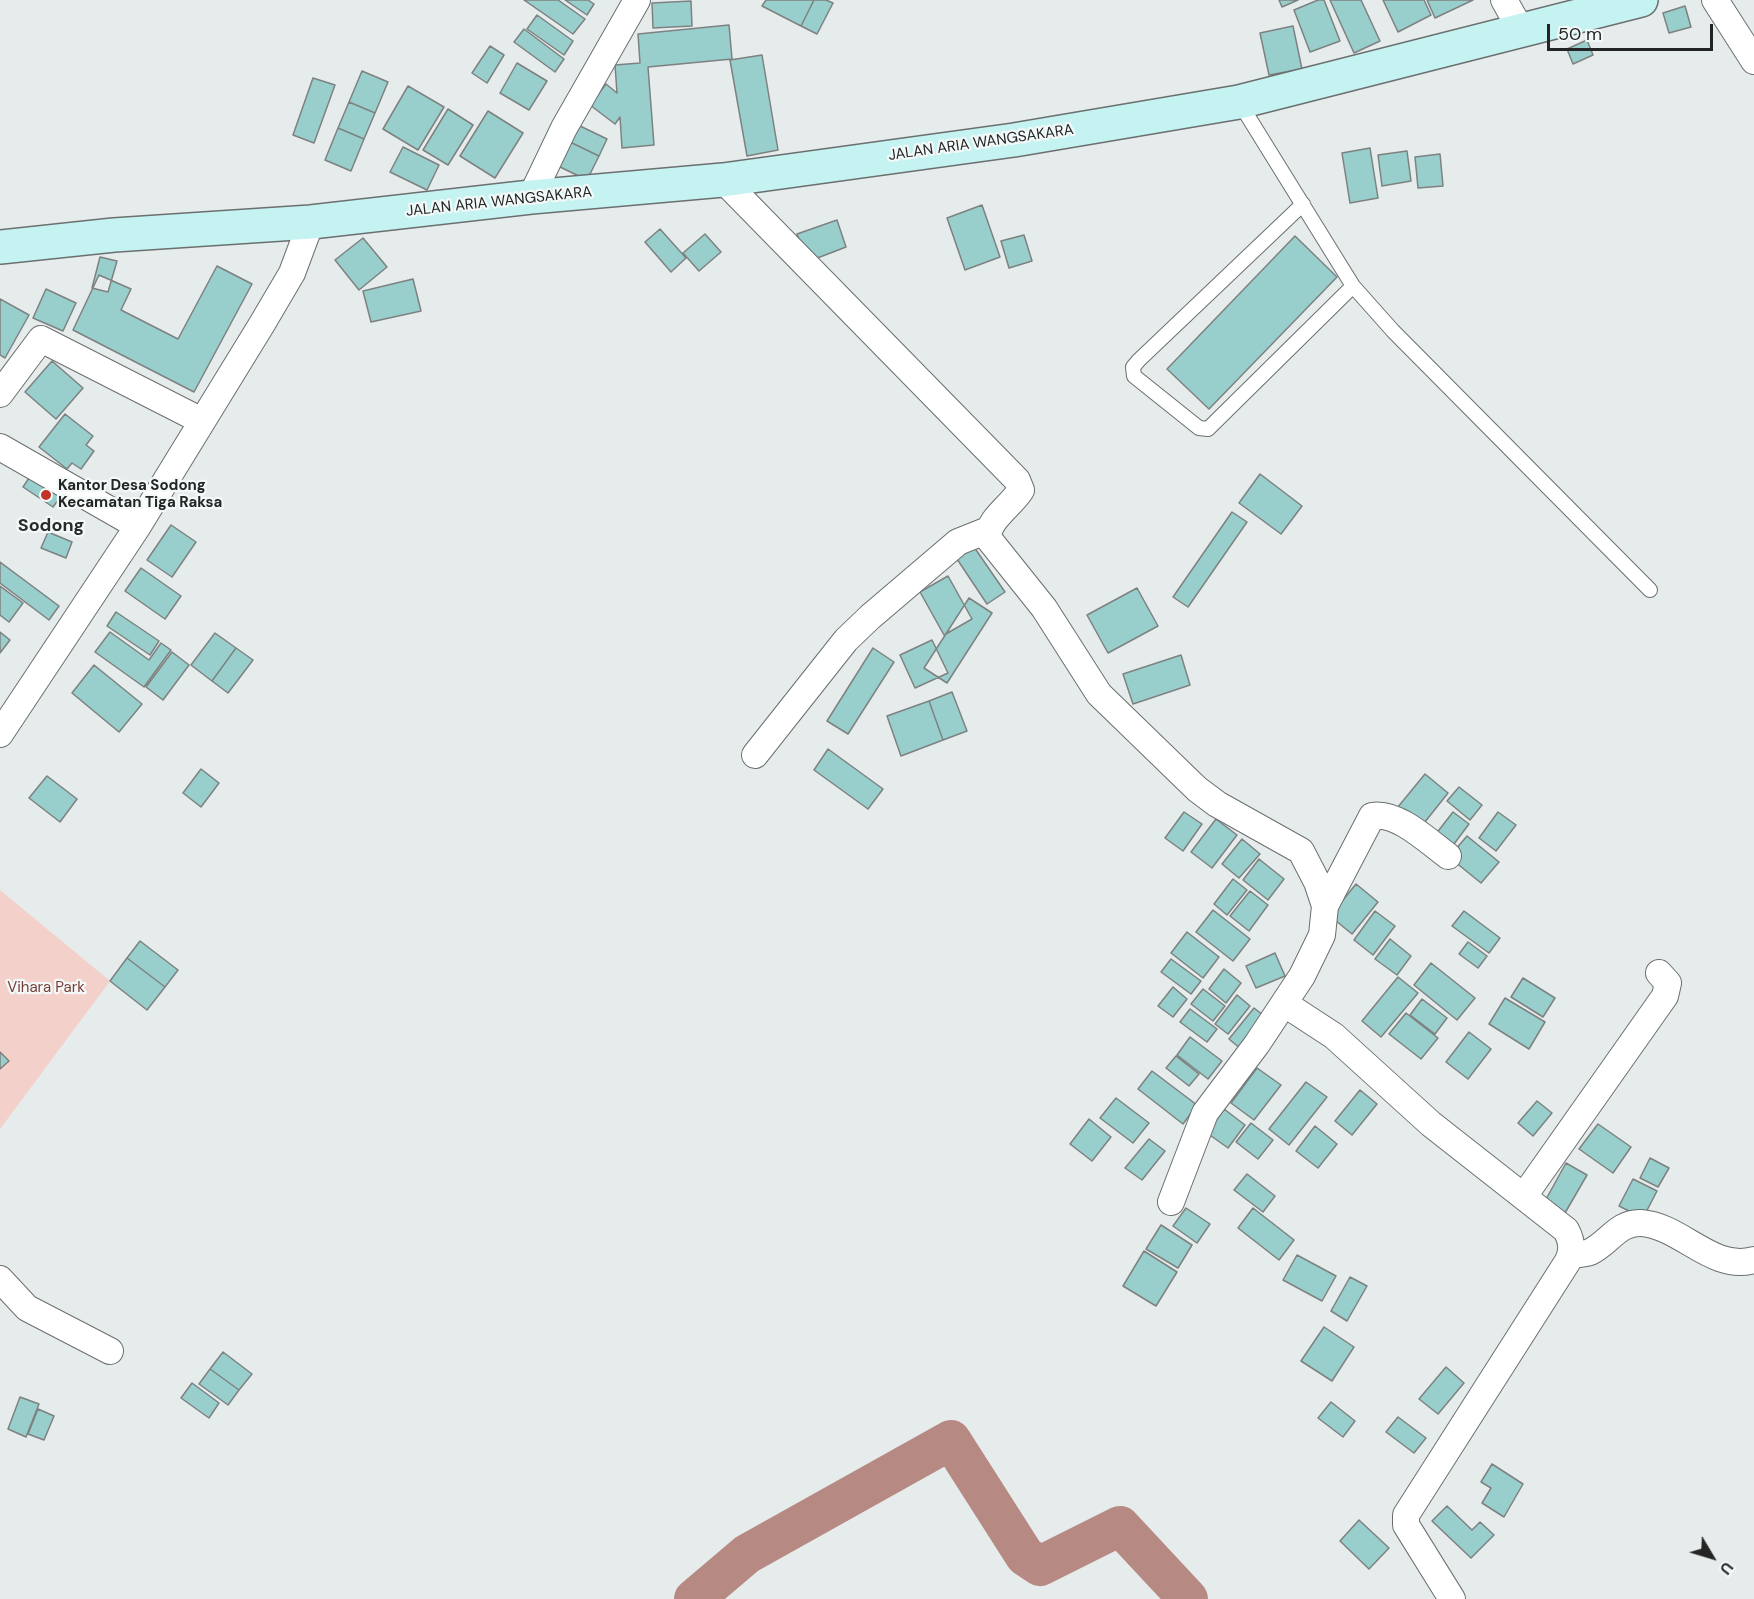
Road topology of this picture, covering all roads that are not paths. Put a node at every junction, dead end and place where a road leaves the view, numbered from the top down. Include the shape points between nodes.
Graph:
1 (637, 0) edge
2 (1504, 0) edge
3 (1641, 0) edge
4 (1715, 0) edge
5 (1521, 32) junction
6 (1754, 61) edge
7 (1239, 102) junction
8 (723, 180) junction
9 (531, 197) junction
10 (1304, 204) junction
11 (311, 222) junction
12 (0, 247) edge
13 (1353, 286) junction
14 (0, 394) edge
15 (202, 421) junction
16 (0, 447) edge
17 (138, 526) junction
18 (988, 530) junction
19 (1650, 590) dead end
20 (0, 734) edge
21 (755, 755) dead end
22 (1448, 856) dead end
23 (1325, 906) junction
24 (1659, 973) dead end
25 (1285, 1004) junction
26 (1524, 1196) junction
27 (1171, 1202) dead end
28 (1571, 1255) junction
29 (1754, 1260) edge
30 (0, 1279) edge
31 (110, 1351) dead end
32 (1452, 1599) edge

1 - 9 street via 564,129
2 - 5 street
3 - 5 street, JALAN ARIA WANGSAKARA
4 - 6 street
5 - 7 street, JALAN ARIA WANGSAKARA
7 - 8 street, JALAN ARIA WANGSAKARA via 1014,140
7 - 10 lane
8 - 9 street, JALAN ARIA WANGSAKARA
8 - 18 street via 1017,480 1021,490
9 - 11 street, JALAN ARIA WANGSAKARA
10 - 13 lane
10 - 13 lane via 1139,360 1133,367 1134,376 1198,428 1208,429
11 - 12 street, JALAN ARIA WANGSAKARA
11 - 15 street via 292,273
13 - 19 lane
14 - 15 street via 41,339
15 - 17 street
16 - 17 street
17 - 20 street
18 - 21 street via 958,542 870,616 846,640
18 - 23 street via 988,538 1044,608 1099,694 1197,789 1301,851
22 - 23 street via 1398,821 1382,814 1372,816
23 - 25 street via 1322,934
24 - 26 street via 1668,983 1665,996
25 - 26 street via 1334,1036 1431,1124
25 - 27 street via 1205,1113
26 - 28 street via 1566,1230
28 - 29 street via 1589,1253 1624,1225 1642,1223 1678,1235 1726,1262
28 - 32 street via 1406,1515 1406,1525
30 - 31 street via 34,1313

